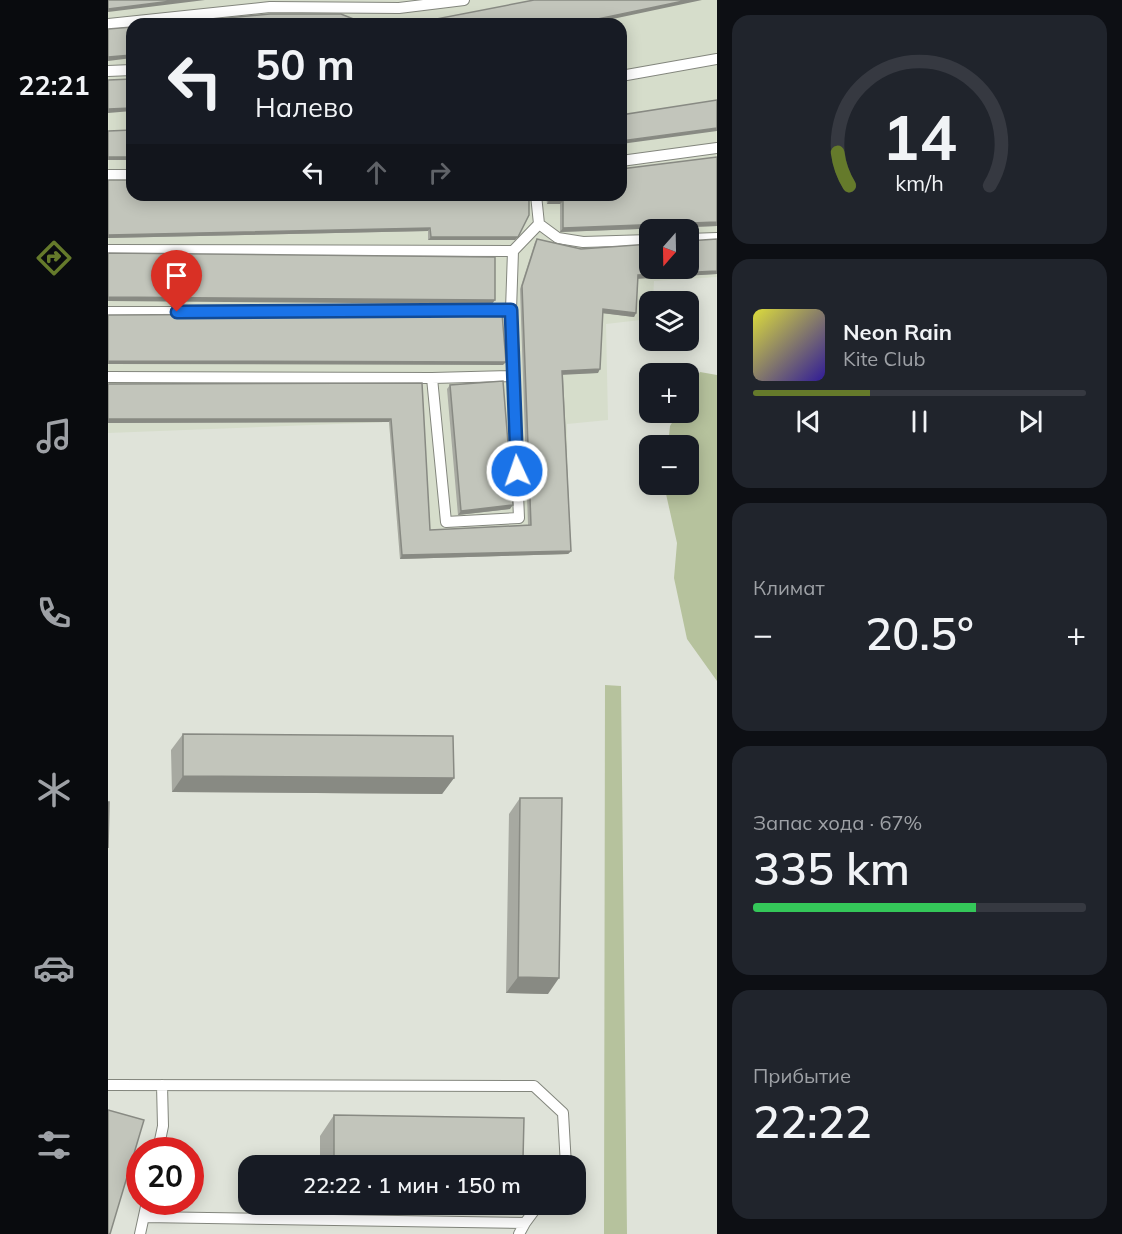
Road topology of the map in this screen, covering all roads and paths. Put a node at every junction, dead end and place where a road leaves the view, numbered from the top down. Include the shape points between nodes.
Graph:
1 (465, 0) edge
2 (162, 18) edge
3 (126, 22) edge
4 (108, 24) edge
5 (717, 59) edge
6 (126, 70) edge
7 (108, 71) edge
8 (627, 75) edge
9 (717, 148) edge
10 (627, 160) edge
11 (108, 175) edge
12 (126, 175) edge
13 (537, 201) edge
14 (539, 224) junction
15 (717, 238) edge
16 (699, 239) edge
17 (639, 240) edge
18 (108, 250) edge
19 (513, 251) junction
20 (511, 310) junction
21 (108, 312) edge
22 (108, 376) edge
23 (513, 376) junction
24 (432, 378) junction
25 (108, 1085) edge
26 (162, 1085) junction
27 (161, 1137) edge
28 (565, 1155) edge
29 (531, 1215) edge
30 (144, 1216) joint
31 (525, 1223) junction
32 (140, 1234) edge
33 (519, 1234) edge

1 - 2 lane via 399,8 270,6
3 - 4 lane
5 - 8 lane
6 - 7 lane
9 - 10 lane
11 - 12 lane
13 - 14 lane
14 - 17 lane via 558,238 583,242
14 - 19 lane
15 - 16 lane
18 - 19 lane
19 - 20 lane
20 - 21 lane
20 - 23 lane
22 - 24 lane
23 - 24 lane
23 - 24 lane via 519,518 446,522
25 - 26 lane
26 - 27 lane
26 - 28 lane via 534,1086 563,1113
29 - 31 lane
30 - 31 lane
30 - 32 lane
31 - 33 lane

